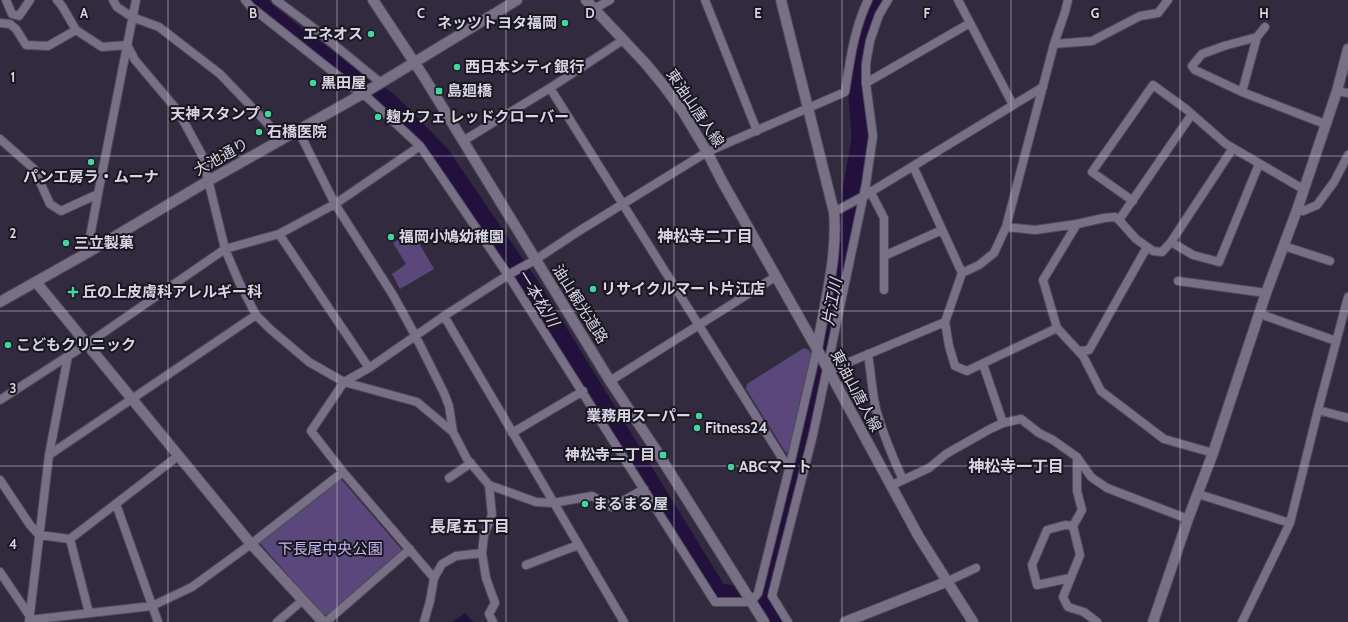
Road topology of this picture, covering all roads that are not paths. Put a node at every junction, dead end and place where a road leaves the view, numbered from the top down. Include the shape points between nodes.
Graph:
1 (6, 0) edge
2 (30, 0) edge
3 (58, 0) edge
4 (113, 0) edge
5 (136, 0) edge
6 (245, 0) edge
7 (276, 0) edge
8 (373, 0) edge
9 (517, 0) edge
10 (586, 0) edge
11 (610, 0) edge
12 (705, 0) edge
13 (781, 0) edge
14 (868, 0) edge
15 (888, 0) edge
16 (958, 0) edge
17 (1068, 0) edge
18 (1168, 0) edge
19 (594, 9) junction
20 (132, 17) junction
21 (0, 23) edge
22 (970, 23) junction
23 (1265, 27) dead end
24 (76, 30) junction
25 (1257, 37) junction
26 (623, 40) junction
27 (1054, 44) junction
28 (127, 45) junction
29 (1348, 49) edge
30 (415, 62) junction
31 (383, 81) junction
32 (866, 83) junction
33 (1043, 87) junction
34 (550, 88) junction
35 (1337, 91) junction
36 (1242, 92) junction
37 (362, 93) junction
38 (1348, 93) edge
39 (1013, 105) junction
40 (808, 108) junction
41 (1192, 114) junction
42 (1325, 124) junction
43 (298, 130) junction
44 (757, 131) junction
45 (0, 140) edge
46 (281, 140) junction
47 (463, 141) junction
48 (420, 146) junction
49 (1233, 148) junction
50 (707, 152) junction
51 (1348, 156) edge
52 (1260, 164) junction
53 (913, 166) junction
54 (208, 181) junction
55 (1303, 189) junction
56 (98, 194) junction
57 (864, 195) junction
58 (1133, 201) junction
59 (335, 204) junction
60 (622, 204) junction
61 (1297, 210) junction
62 (834, 212) junction
63 (1119, 220) junction
64 (1077, 224) junction
65 (1006, 227) junction
66 (942, 230) junction
67 (279, 234) junction
68 (1171, 242) junction
69 (1284, 246) junction
70 (1148, 247) junction
71 (225, 249) junction
72 (87, 253) junction
73 (884, 256) junction
74 (536, 260) junction
75 (1330, 261) dead end
76 (962, 273) junction
77 (510, 274) junction
78 (775, 277) junction
79 (1178, 281) dead end
80 (36, 282) junction
81 (884, 290) dead end
82 (1266, 293) junction
83 (1348, 297) edge
84 (0, 302) edge
85 (1260, 314) junction
86 (256, 315) junction
87 (444, 316) junction
88 (945, 322) junction
89 (698, 324) junction
90 (1344, 324) edge
91 (1057, 328) junction
92 (415, 335) junction
93 (1336, 341) junction
94 (87, 344) junction
95 (817, 351) junction
96 (1079, 351) junction
97 (868, 354) junction
98 (68, 356) junction
99 (983, 364) junction
100 (370, 368) junction
101 (827, 369) junction
102 (610, 381) junction
103 (344, 382) junction
104 (583, 391) junction
105 (0, 400) edge
106 (133, 400) junction
107 (1318, 410) junction
108 (1348, 418) edge
109 (1003, 423) junction
110 (453, 432) junction
111 (512, 433) junction
112 (1213, 453) junction
113 (49, 455) junction
114 (178, 456) junction
115 (1077, 457) junction
116 (471, 463) junction
117 (789, 469) junction
118 (343, 472) junction
119 (449, 478) dead end
120 (0, 480) edge
121 (903, 480) junction
122 (489, 485) junction
123 (890, 486) junction
124 (644, 489) junction
125 (1198, 494) junction
126 (553, 503) junction
127 (116, 504) junction
128 (1188, 519) junction
129 (1290, 523) junction
130 (1072, 526) junction
131 (39, 535) junction
132 (70, 539) junction
133 (251, 544) junction
134 (578, 545) junction
135 (410, 549) junction
136 (482, 553) junction
137 (526, 565) dead end
138 (976, 568) dead end
139 (0, 572) edge
140 (434, 578) junction
141 (1070, 578) junction
142 (946, 582) junction
143 (303, 600) junction
144 (753, 600) junction
145 (152, 606) junction
146 (88, 613) junction
147 (29, 619) edge
148 (158, 622) edge
149 (277, 622) edge
150 (323, 622) edge
151 (326, 622) edge
152 (424, 622) edge
153 (493, 622) edge
154 (624, 622) edge
155 (764, 622) edge
156 (788, 622) edge
157 (845, 622) edge
158 (973, 622) edge
159 (1097, 622) edge
160 (1153, 622) edge
161 (1242, 622) edge

1 - 2 street via 12,14 20,16
3 - 24 street
4 - 20 street via 117,7
5 - 20 street
6 - 37 street
7 - 31 street
8 - 30 street, 油山観光道路
9 - 30 street, 大池通り
10 - 19 street, 東油山唐人線
11 - 19 street
12 - 44 street
13 - 40 street
14 - 40 street via 853,39 845,92
15 - 32 street via 879,15 870,42
16 - 22 street
17 - 27 street
18 - 27 street via 1158,13 1140,16 1092,41
19 - 26 street, 東油山唐人線
20 - 28 street
20 - 46 street via 159,27 220,74
21 - 24 street via 10,24 16,29 26,45 48,46
22 - 32 street
22 - 39 street
23 - 25 street
24 - 28 street via 102,47
25 - 36 street
25 - 36 street via 1202,54 1192,66 1195,70
26 - 34 street
26 - 50 street, 東油山唐人線 via 664,86
27 - 33 street
28 - 54 street via 135,60 178,111 202,155
28 - 56 street
29 - 35 street
30 - 31 street, 大池通り
30 - 47 street, 油山観光道路
31 - 37 street, 大池通り
32 - 57 street via 873,136
33 - 39 street
33 - 65 street
34 - 47 street
34 - 60 street
35 - 38 street
35 - 42 street
36 - 42 street
37 - 43 street, 大池通り
37 - 48 street
39 - 53 street
40 - 44 street
40 - 62 street
41 - 49 street
41 - 58 street
41 - 58 street via 1153,85 1092,172
42 - 55 street
43 - 46 street, 大池通り
43 - 59 street
44 - 50 street
45 - 56 street via 34,168 50,204 61,211
46 - 54 street, 大池通り
47 - 74 street, 油山観光道路
48 - 59 street
48 - 77 street
49 - 52 street
49 - 68 street
50 - 60 street
50 - 78 street, 東油山唐人線
51 - 61 street via 1334,182 1317,205 1303,211
52 - 55 street
52 - 68 street via 1219,262 1193,255
53 - 57 street
53 - 66 street
54 - 71 street
54 - 72 street, 大池通り
55 - 61 street
56 - 72 street
57 - 62 street
57 - 73 street via 884,218
57 - 101 street
58 - 63 street
59 - 67 street
59 - 92 street via 393,295
60 - 74 street
60 - 89 street
61 - 69 street
62 - 95 street via 836,230
63 - 64 street via 1115,217 1104,218
63 - 70 street via 1136,240
64 - 65 street via 1035,230
64 - 91 street via 1043,280
65 - 76 street via 994,253 979,265
66 - 73 street
66 - 76 street
67 - 71 street
67 - 100 street
68 - 70 street via 1162,252 1153,251
69 - 75 street
69 - 82 street
70 - 96 street via 1089,350
71 - 86 street via 238,282
71 - 94 street
72 - 80 street, 大池通り
73 - 81 street
74 - 77 street
74 - 102 street, 油山観光道路
76 - 88 street
77 - 87 street
77 - 104 street
78 - 89 street
78 - 95 street, 東油山唐人線
79 - 82 street
80 - 84 street, 大池通り
80 - 94 street
82 - 85 street
83 - 90 street
85 - 93 street
85 - 112 street
86 - 103 street via 309,362
86 - 106 street
87 - 92 street
87 - 111 street
88 - 97 street
88 - 99 street via 955,366 967,371
89 - 102 street
89 - 117 street
90 - 93 street
91 - 96 street
91 - 99 street
92 - 100 street
92 - 110 street via 449,406
93 - 107 street
94 - 98 street
94 - 106 street
95 - 101 street, 東油山唐人線
95 - 117 street
96 - 112 street via 1101,391 1132,415 1164,439
97 - 101 street
97 - 121 street via 877,412
98 - 105 street
98 - 113 street
99 - 109 street
100 - 103 street
101 - 123 street, 東油山唐人線
101 - 156 street via 772,596
102 - 144 street, 油山観光道路 via 740,585
103 - 110 street via 417,402
103 - 118 street via 311,431
104 - 111 street
104 - 124 street
106 - 113 street
106 - 114 street
107 - 108 street
107 - 129 street
109 - 115 street via 1021,419
109 - 121 street via 946,454 929,468
110 - 116 street
111 - 126 street
112 - 125 street
113 - 131 street
114 - 127 street
114 - 133 street
115 - 128 street via 1091,477 1107,488
115 - 130 street via 1077,491 1082,510
116 - 119 street
116 - 122 street
117 - 144 street
118 - 133 street
118 - 135 street
120 - 131 street
121 - 123 street
122 - 126 street via 536,502
122 - 136 street via 492,515 484,536
123 - 142 street, 東油山唐人線
124 - 126 street via 612,507 592,496
124 - 144 street via 715,602
125 - 128 street
125 - 129 street
126 - 134 street
127 - 132 street
127 - 145 street
128 - 160 street
129 - 161 street
130 - 141 street via 1080,555
130 - 141 street via 1065,525 1047,530 1032,565 1037,585
131 - 132 street
131 - 147 street
132 - 146 street
133 - 143 street
133 - 145 street via 192,587
134 - 137 street
134 - 154 street
135 - 140 street
135 - 151 street
136 - 140 street via 456,556 442,564
136 - 153 street via 486,578 495,603 489,614
138 - 142 street
139 - 147 street
140 - 152 street
141 - 159 street via 1063,597 1068,607 1084,612
142 - 157 street
142 - 158 street, 東油山唐人線
143 - 149 street
143 - 150 street
144 - 155 street, 油山観光道路
145 - 146 street
145 - 148 street
146 - 147 street

